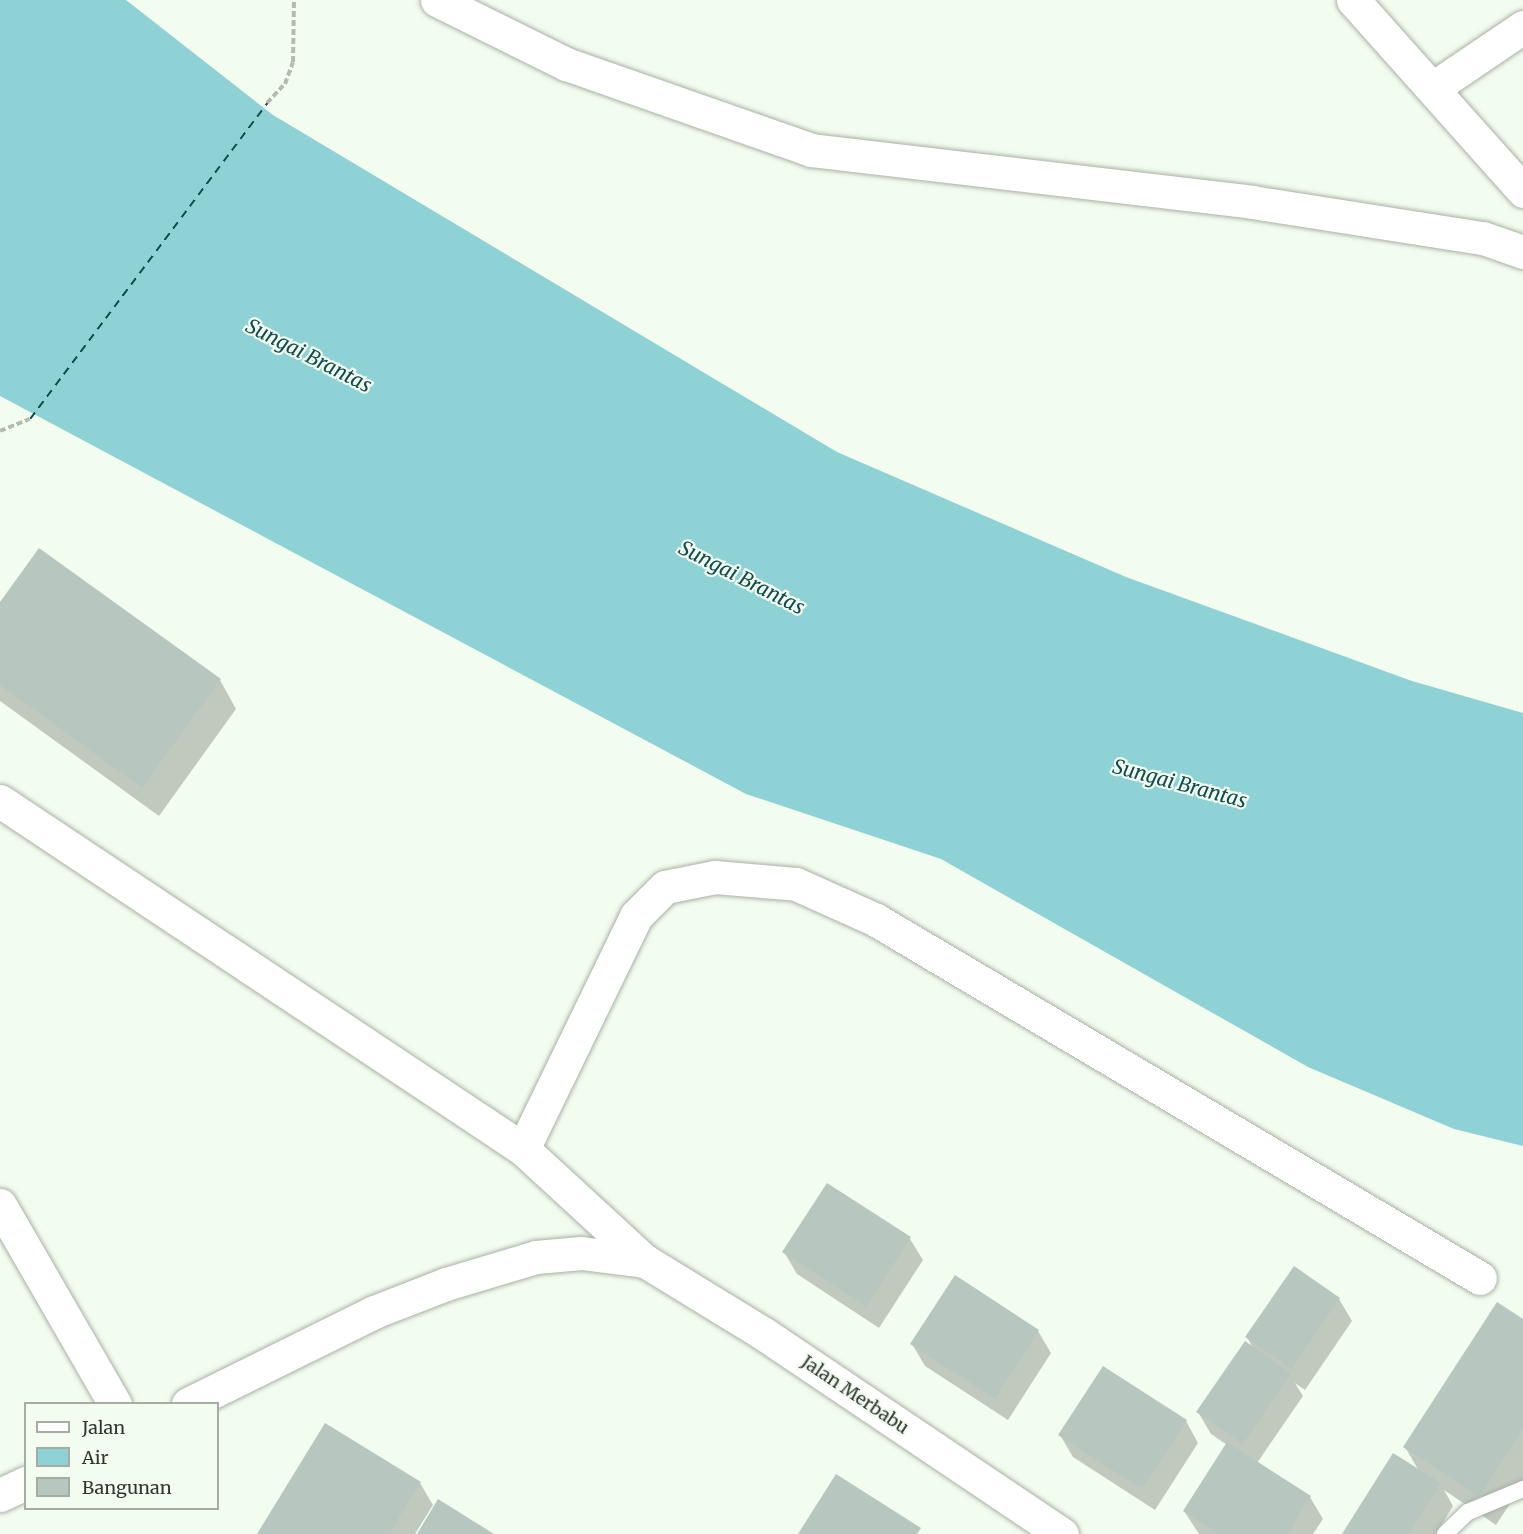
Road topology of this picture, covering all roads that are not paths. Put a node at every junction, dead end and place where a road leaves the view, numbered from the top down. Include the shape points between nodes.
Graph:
1 (1353, 0) edge
2 (444, 2) edge
3 (1523, 27) edge
4 (1433, 88) junction
5 (1523, 191) edge
6 (1523, 252) edge
7 (0, 801) edge
8 (523, 1149) junction
9 (0, 1205) edge
10 (645, 1261) junction
11 (1480, 1278) dead end
12 (114, 1402) edge
13 (192, 1402) edge
14 (24, 1484) edge
15 (1523, 1489) edge
16 (0, 1495) edge
17 (1062, 1534) edge
18 (1445, 1534) edge

1 - 4 street
2 - 6 street via 566,64 811,150 1252,202 1484,238
3 - 4 street
4 - 5 street
7 - 8 street
8 - 10 street
8 - 11 street via 636,916 665,887 716,877 796,884 876,920
9 - 12 street
10 - 13 street via 581,1253 536,1257 446,1284 374,1312
10 - 17 street, Jalan Merbabu via 764,1334
14 - 16 street
15 - 18 lane via 1468,1512

